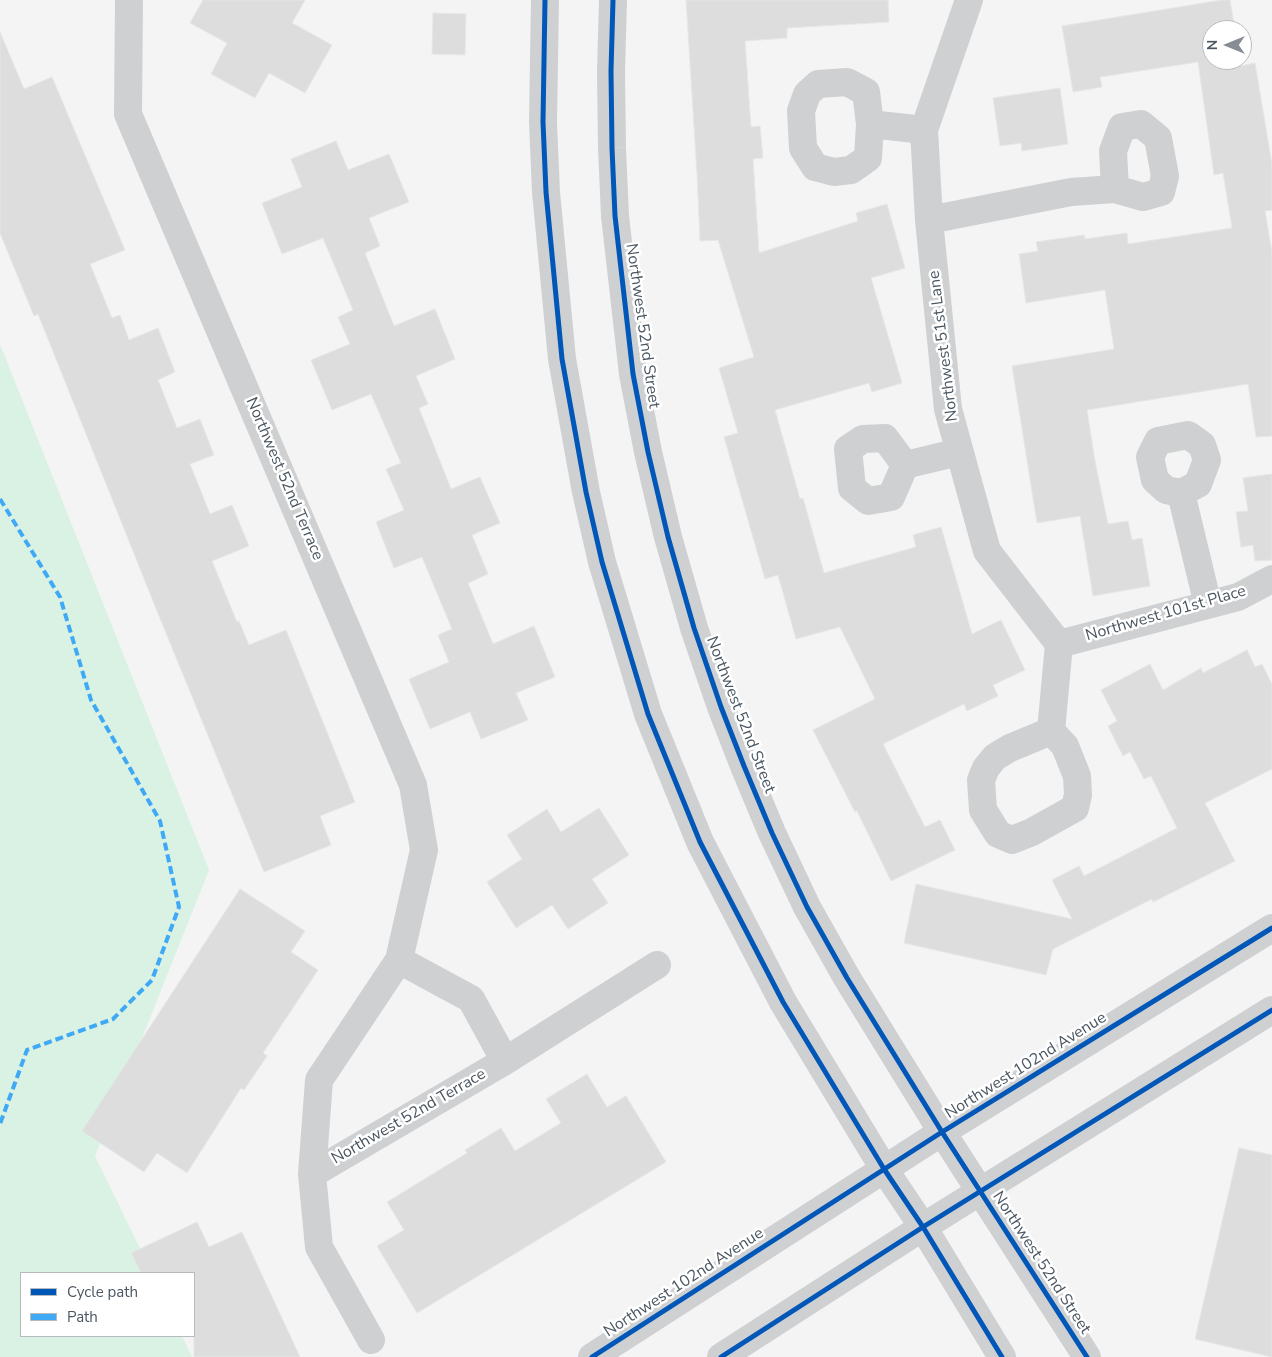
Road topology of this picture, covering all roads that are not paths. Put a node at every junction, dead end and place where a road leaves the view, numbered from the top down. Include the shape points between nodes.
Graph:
1 (129, 0) edge
2 (545, 0) edge
3 (613, 0) edge
4 (969, 0) edge
5 (870, 124) dead end
6 (924, 130) junction
7 (1115, 189) dead end
8 (929, 220) junction
9 (959, 452) junction
10 (905, 465) dead end
11 (1181, 493) dead end
12 (1272, 579) edge
13 (1208, 605) junction
14 (1059, 644) junction
15 (1051, 731) dead end
16 (1272, 928) edge
17 (399, 960) junction
18 (657, 965) dead end
19 (1272, 1010) edge
20 (506, 1061) junction
21 (942, 1132) junction
22 (884, 1169) junction
23 (312, 1174) junction
24 (981, 1191) junction
25 (923, 1227) junction
26 (372, 1340) dead end
27 (592, 1357) edge
28 (721, 1357) edge
29 (1002, 1357) edge
30 (1087, 1357) edge

1 - 17 street, Northwest 52nd Terrace via 128,114 414,785 424,850
2 - 22 street via 543,122 554,288 568,397 602,562 648,714 700,842 783,1002
3 - 21 street, Northwest 52nd Street via 612,148 623,292 633,374 648,452 678,574 721,707 772,833 846,978
4 - 6 street, Northwest 51st Lane
5 - 6 street
6 - 8 street, Northwest 51st Lane
7 - 8 street via 1071,192
8 - 9 street, Northwest 51st Lane via 948,409
9 - 10 street
9 - 14 street, Northwest 51st Lane via 987,551
11 - 13 street
12 - 13 street, Northwest 101st Place via 1238,597
13 - 14 street, Northwest 101st Place
14 - 15 street
16 - 21 street, Northwest 102nd Avenue
17 - 20 street, Northwest 52nd Terrace via 471,999
17 - 23 street, Northwest 52nd Terrace via 319,1080
18 - 20 street, Northwest 52nd Terrace
19 - 24 street
20 - 23 street, Northwest 52nd Terrace
21 - 22 street, Northwest 102nd Avenue
21 - 24 street, Northwest 52nd Street
22 - 25 street
22 - 27 street, Northwest 102nd Avenue
23 - 26 street, Northwest 52nd Terrace via 319,1247
24 - 25 street
24 - 30 street, Northwest 52nd Street
25 - 28 street
25 - 29 street

